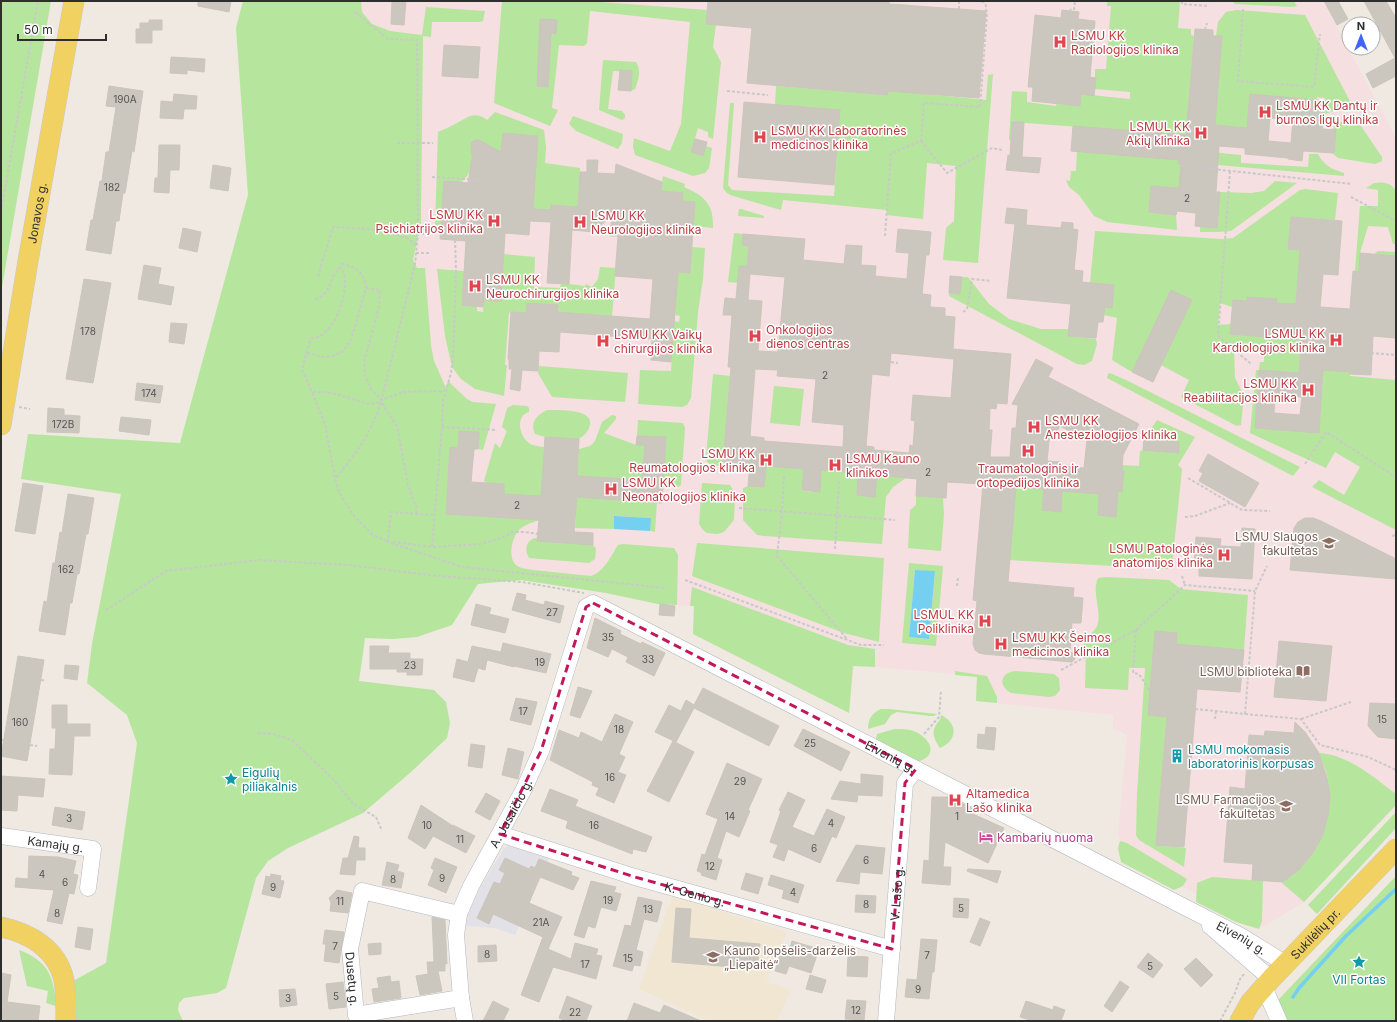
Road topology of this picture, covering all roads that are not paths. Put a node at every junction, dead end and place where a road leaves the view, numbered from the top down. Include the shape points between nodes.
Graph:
1 (74, 1) edge
2 (1, 425) edge
3 (588, 600) joint
4 (916, 769) junction
5 (500, 834) junction
6 (1, 836) edge
7 (1396, 849) edge
8 (88, 888) dead end
9 (1196, 913) junction
10 (459, 914) junction
11 (1, 927) edge
12 (892, 949) junction
13 (1286, 964) junction
14 (1267, 983) junction
15 (461, 998) junction
16 (66, 1021) edge
17 (465, 1021) edge
18 (886, 1021) edge
19 (1240, 1021) edge
20 (1279, 1021) edge

1 - 2 main road, Jonavos g.
3 - 4 street, Eivenių g.
3 - 5 street, A. Jasaičio g. via 541,751
4 - 9 street, Eivenių g.
4 - 12 street, V. Lašo g. via 905,783
5 - 10 street, A. Jasaičio g. via 471,886
5 - 12 street, K. Genio g. via 635,877
6 - 8 street, Kamajų g. via 93,848
7 - 13 main road, Sukilėlių pr.
9 - 13 street, Eivenių g. via 1241,936
9 - 14 street, Eivenių g. via 1253,964
10 - 15 street, A. Jasaičio g. via 456,935
10 - 15 street, Dusetų g. via 362,891 350,949 356,1015
11 - 16 main road via 24,933 38,942 59,967 66,992
12 - 18 street, V. Lašo g.
13 - 14 main road, Sukilėlių pr.
14 - 19 main road, Sukilėlių pr.
14 - 20 street
15 - 17 street, A. Jasaičio g.

